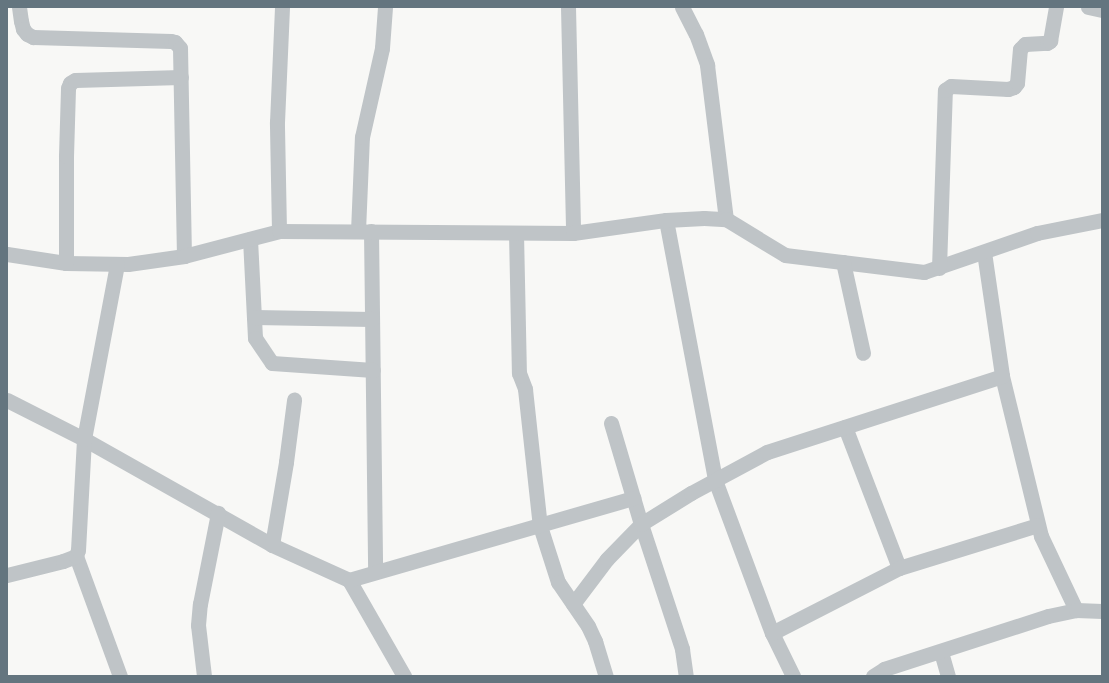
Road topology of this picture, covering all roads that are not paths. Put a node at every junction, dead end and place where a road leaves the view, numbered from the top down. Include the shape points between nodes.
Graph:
1 (19, 7) edge
2 (282, 7) edge
3 (385, 7) edge
4 (568, 7) edge
5 (682, 7) edge
6 (1056, 7) edge
7 (1088, 7) edge
8 (1102, 10) edge
9 (181, 77) junction
10 (726, 219) junction
11 (666, 220) junction
12 (1102, 220) edge
13 (279, 231) junction
14 (364, 231) junction
15 (516, 233) junction
16 (573, 233) junction
17 (250, 238) junction
18 (984, 252) junction
19 (7, 254) edge
20 (184, 256) junction
21 (843, 262) junction
22 (66, 263) junction
23 (116, 264) junction
24 (939, 268) junction
25 (254, 317) junction
26 (372, 319) junction
27 (863, 353) dead end
28 (373, 370) junction
29 (1002, 376) junction
30 (7, 400) edge
31 (294, 400) dead end
32 (610, 423) dead end
33 (845, 427) junction
34 (84, 439) junction
35 (715, 480) junction
36 (633, 498) junction
37 (218, 513) junction
38 (641, 524) junction
39 (1038, 525) junction
40 (540, 526) junction
41 (272, 545) junction
42 (76, 556) junction
43 (899, 568) junction
44 (375, 572) junction
45 (7, 575) edge
46 (349, 580) junction
47 (573, 604) junction
48 (1076, 610) junction
49 (1102, 610) edge
50 (772, 633) junction
51 (941, 652) junction
52 (120, 676) edge
53 (204, 676) edge
54 (404, 676) edge
55 (606, 676) edge
56 (686, 676) edge
57 (793, 676) edge
58 (873, 676) edge
59 (948, 676) edge

1 - 9 street via 23,29 33,37 175,42 180,48
2 - 13 street via 277,122
3 - 14 street via 382,48 362,137
4 - 16 street
5 - 10 street via 696,34 707,65
6 - 24 street via 1050,41 1025,44 1020,49 1017,83 1014,87 1008,89 951,86 945,90
7 - 8 street
9 - 20 street
9 - 22 street via 81,80 70,83 66,156
10 - 11 street
10 - 21 street via 786,255
11 - 16 street
11 - 35 street
12 - 18 street via 1037,233
13 - 14 street
13 - 17 street
14 - 15 street
14 - 26 street
15 - 16 street
15 - 40 street via 519,373 525,389
17 - 20 street
17 - 25 street
18 - 24 street
18 - 29 street
19 - 22 street
20 - 23 street
21 - 24 street via 924,272
21 - 27 street
22 - 23 street
23 - 34 street
25 - 26 street
25 - 28 street via 256,338 272,362
26 - 28 street
28 - 44 street
29 - 33 street
29 - 39 street
30 - 34 street
31 - 41 street
32 - 36 street
33 - 35 street via 767,452
33 - 43 street
34 - 37 street
34 - 42 street via 79,546
35 - 38 street
35 - 50 street
36 - 38 street
36 - 40 street
37 - 41 street
37 - 53 street via 198,625
38 - 47 street via 607,559
38 - 56 street via 682,649
39 - 43 street
39 - 48 street
40 - 44 street
40 - 47 street via 558,582
41 - 46 street
42 - 45 street
42 - 52 street
43 - 50 street
44 - 46 street
46 - 54 street
47 - 55 street via 595,641
48 - 49 street
48 - 51 street via 1048,616
50 - 57 street
51 - 58 street via 884,669
51 - 59 street

